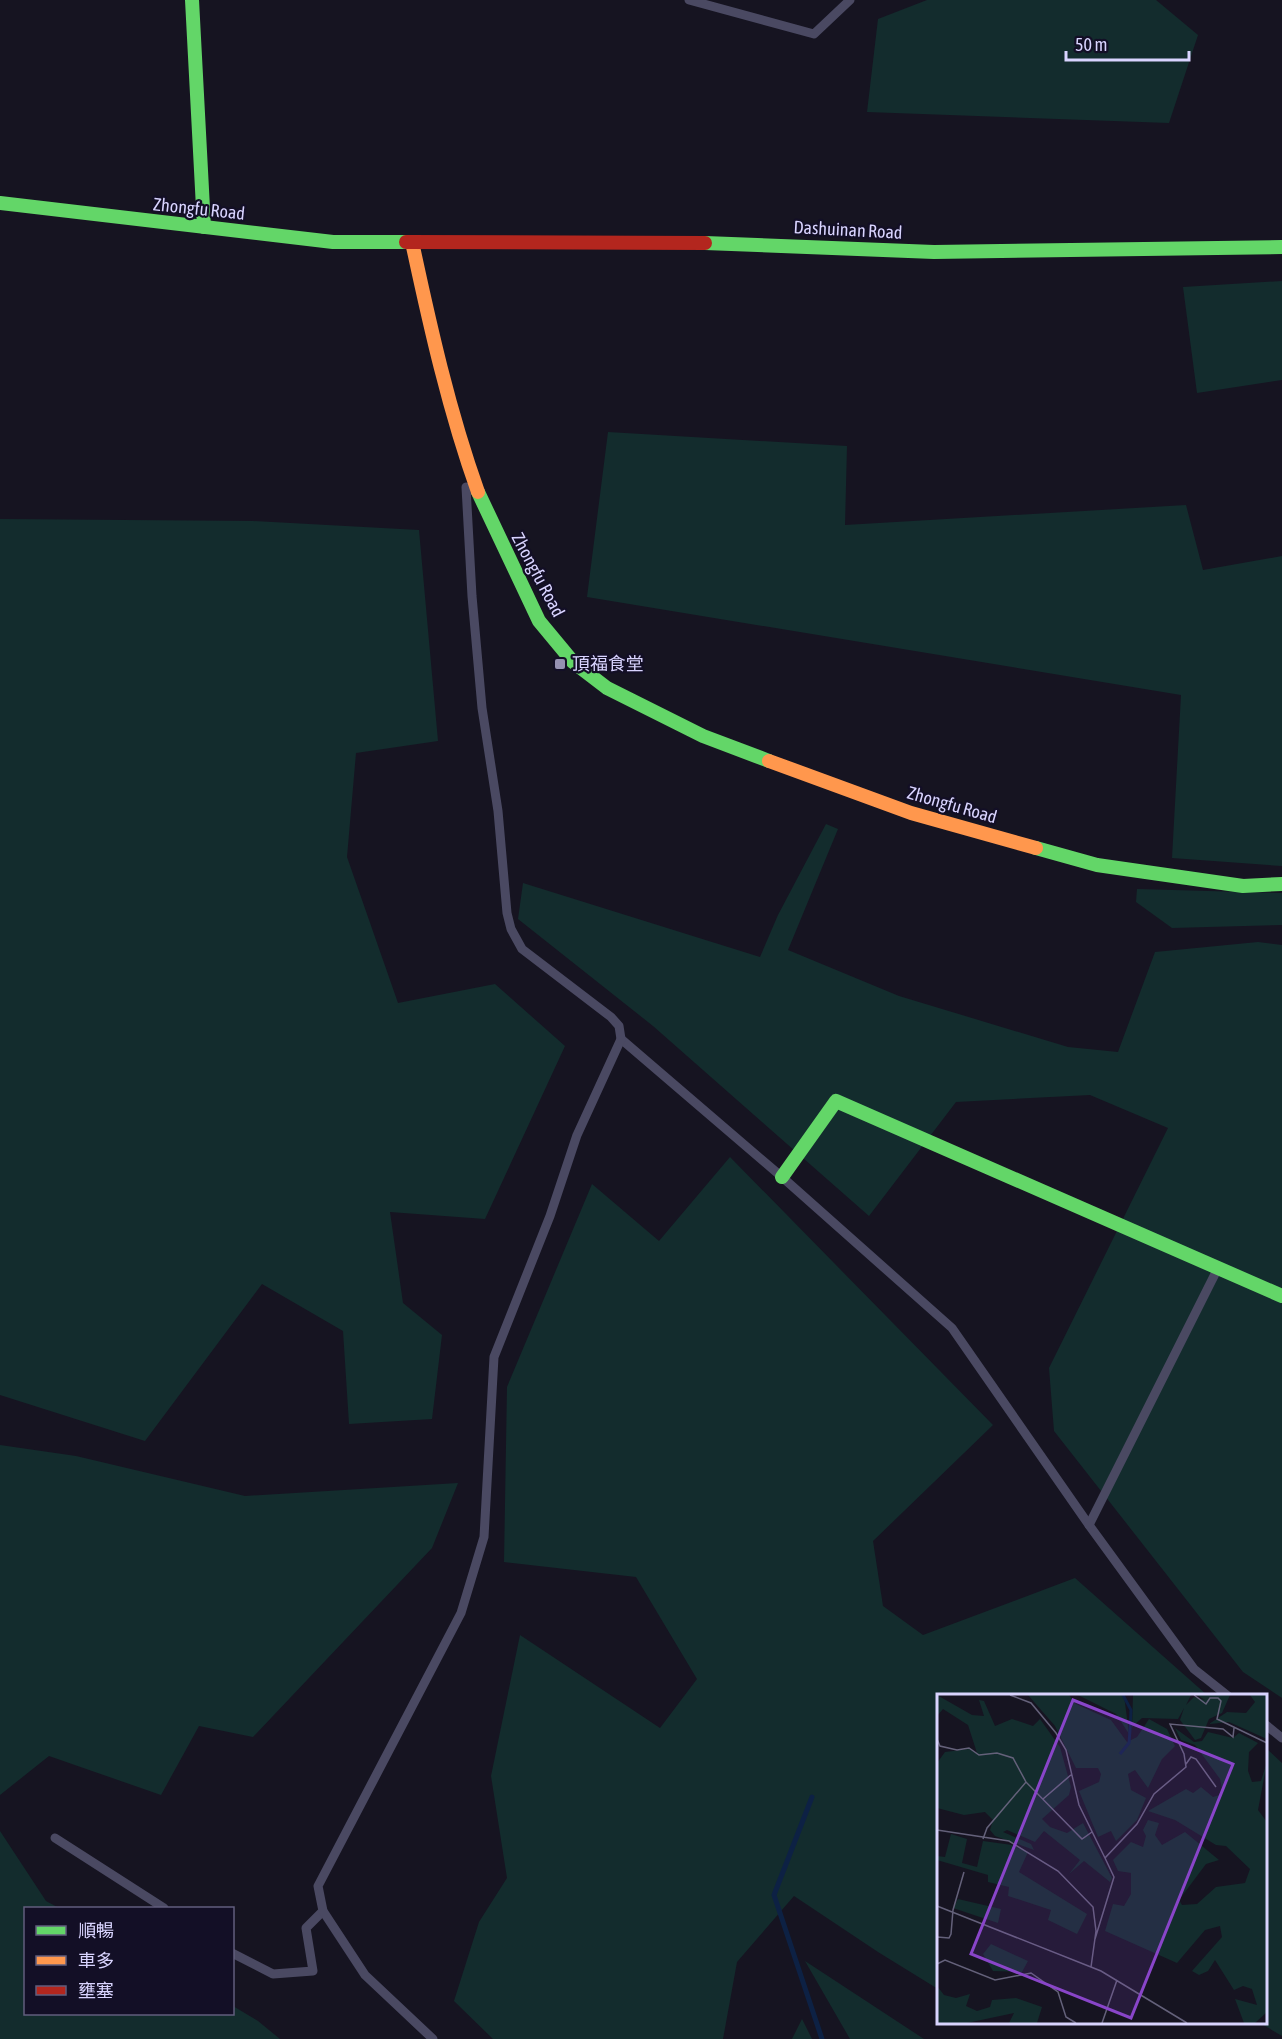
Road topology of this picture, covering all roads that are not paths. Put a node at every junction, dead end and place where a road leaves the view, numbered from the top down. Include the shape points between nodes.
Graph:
1 (192, 0) edge
2 (689, 0) edge
3 (850, 0) edge
4 (0, 203) edge
5 (204, 227) junction
6 (412, 242) junction
7 (1282, 247) edge
8 (464, 452) junction
9 (1282, 884) edge
10 (621, 1039) junction
11 (783, 1176) junction
12 (1218, 1268) junction
13 (1282, 1296) edge
14 (1089, 1525) junction
15 (1227, 1694) edge
16 (1267, 1726) edge
17 (1282, 1738) edge
18 (55, 1838) dead end
19 (162, 1907) edge
20 (322, 1911) junction
21 (234, 1954) edge
22 (433, 2039) edge

1 - 5 street
2 - 3 lane via 814,34
4 - 5 street, Zhongfu Road
5 - 6 street, Zhongfu Road via 333,242
6 - 7 street, Dashuinan Road via 745,243 934,252
6 - 8 street, Zhongfu Road via 430,328
8 - 9 street, Zhongfu Road via 483,505 538,621 573,662 607,688 703,736 911,813 1097,865 1243,886
8 - 10 lane via 482,708 511,929 522,949 611,1017 619,1026
10 - 11 lane
10 - 20 lane via 577,1135 550,1216 494,1357 484,1537 461,1613 318,1886
11 - 12 street via 836,1101
11 - 14 lane via 952,1328
12 - 13 street
12 - 14 lane
14 - 15 lane via 1194,1669
16 - 17 lane
18 - 19 lane
20 - 21 lane via 306,1928 313,1971 273,1974
20 - 22 lane via 365,1975

